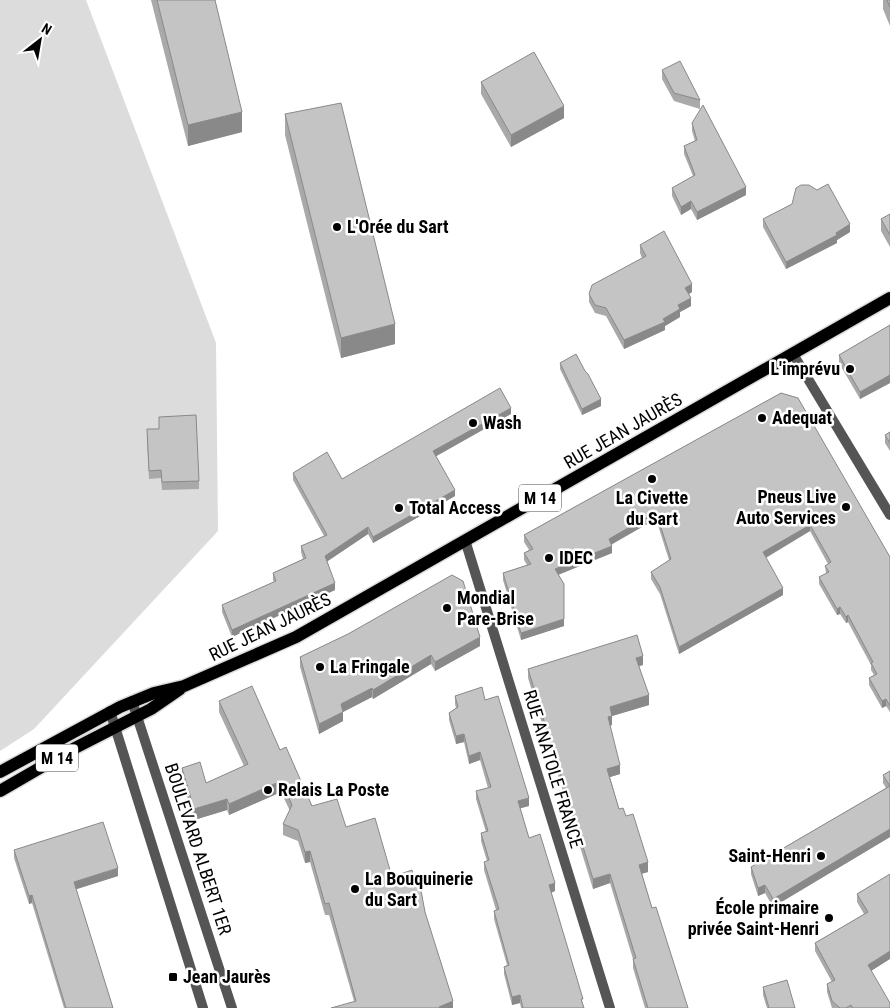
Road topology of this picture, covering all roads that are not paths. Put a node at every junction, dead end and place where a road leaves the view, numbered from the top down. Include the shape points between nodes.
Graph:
1 (890, 298) edge
2 (793, 354) junction
3 (890, 515) edge
4 (465, 540) junction
5 (184, 686) junction
6 (132, 701) junction
7 (110, 711) junction
8 (138, 716) junction
9 (115, 727) junction
10 (0, 772) edge
11 (0, 790) edge
12 (203, 1008) edge
13 (232, 1008) edge
14 (610, 1008) edge

1 - 2 main road, RUE JEAN JAURÈS / M 14
2 - 3 street
2 - 4 main road, RUE JEAN JAURÈS / M 14
4 - 5 main road, RUE JEAN JAURÈS / M 14 via 296,637
4 - 14 street, RUE ANATOLE FRANCE
5 - 6 main road, RUE JEAN JAURÈS / M 14
5 - 8 main road, RUE JEAN JAURÈS / M 14
6 - 7 main road, RUE JEAN JAURÈS / M 14
6 - 8 street, BOULEVARD ALBERT 1ER
7 - 9 street
7 - 10 main road, RUE JEAN JAURÈS / M 14
8 - 9 main road, RUE JEAN JAURÈS / M 14
8 - 13 street, BOULEVARD ALBERT 1ER
9 - 11 main road, RUE JEAN JAURÈS / M 14
9 - 12 street

